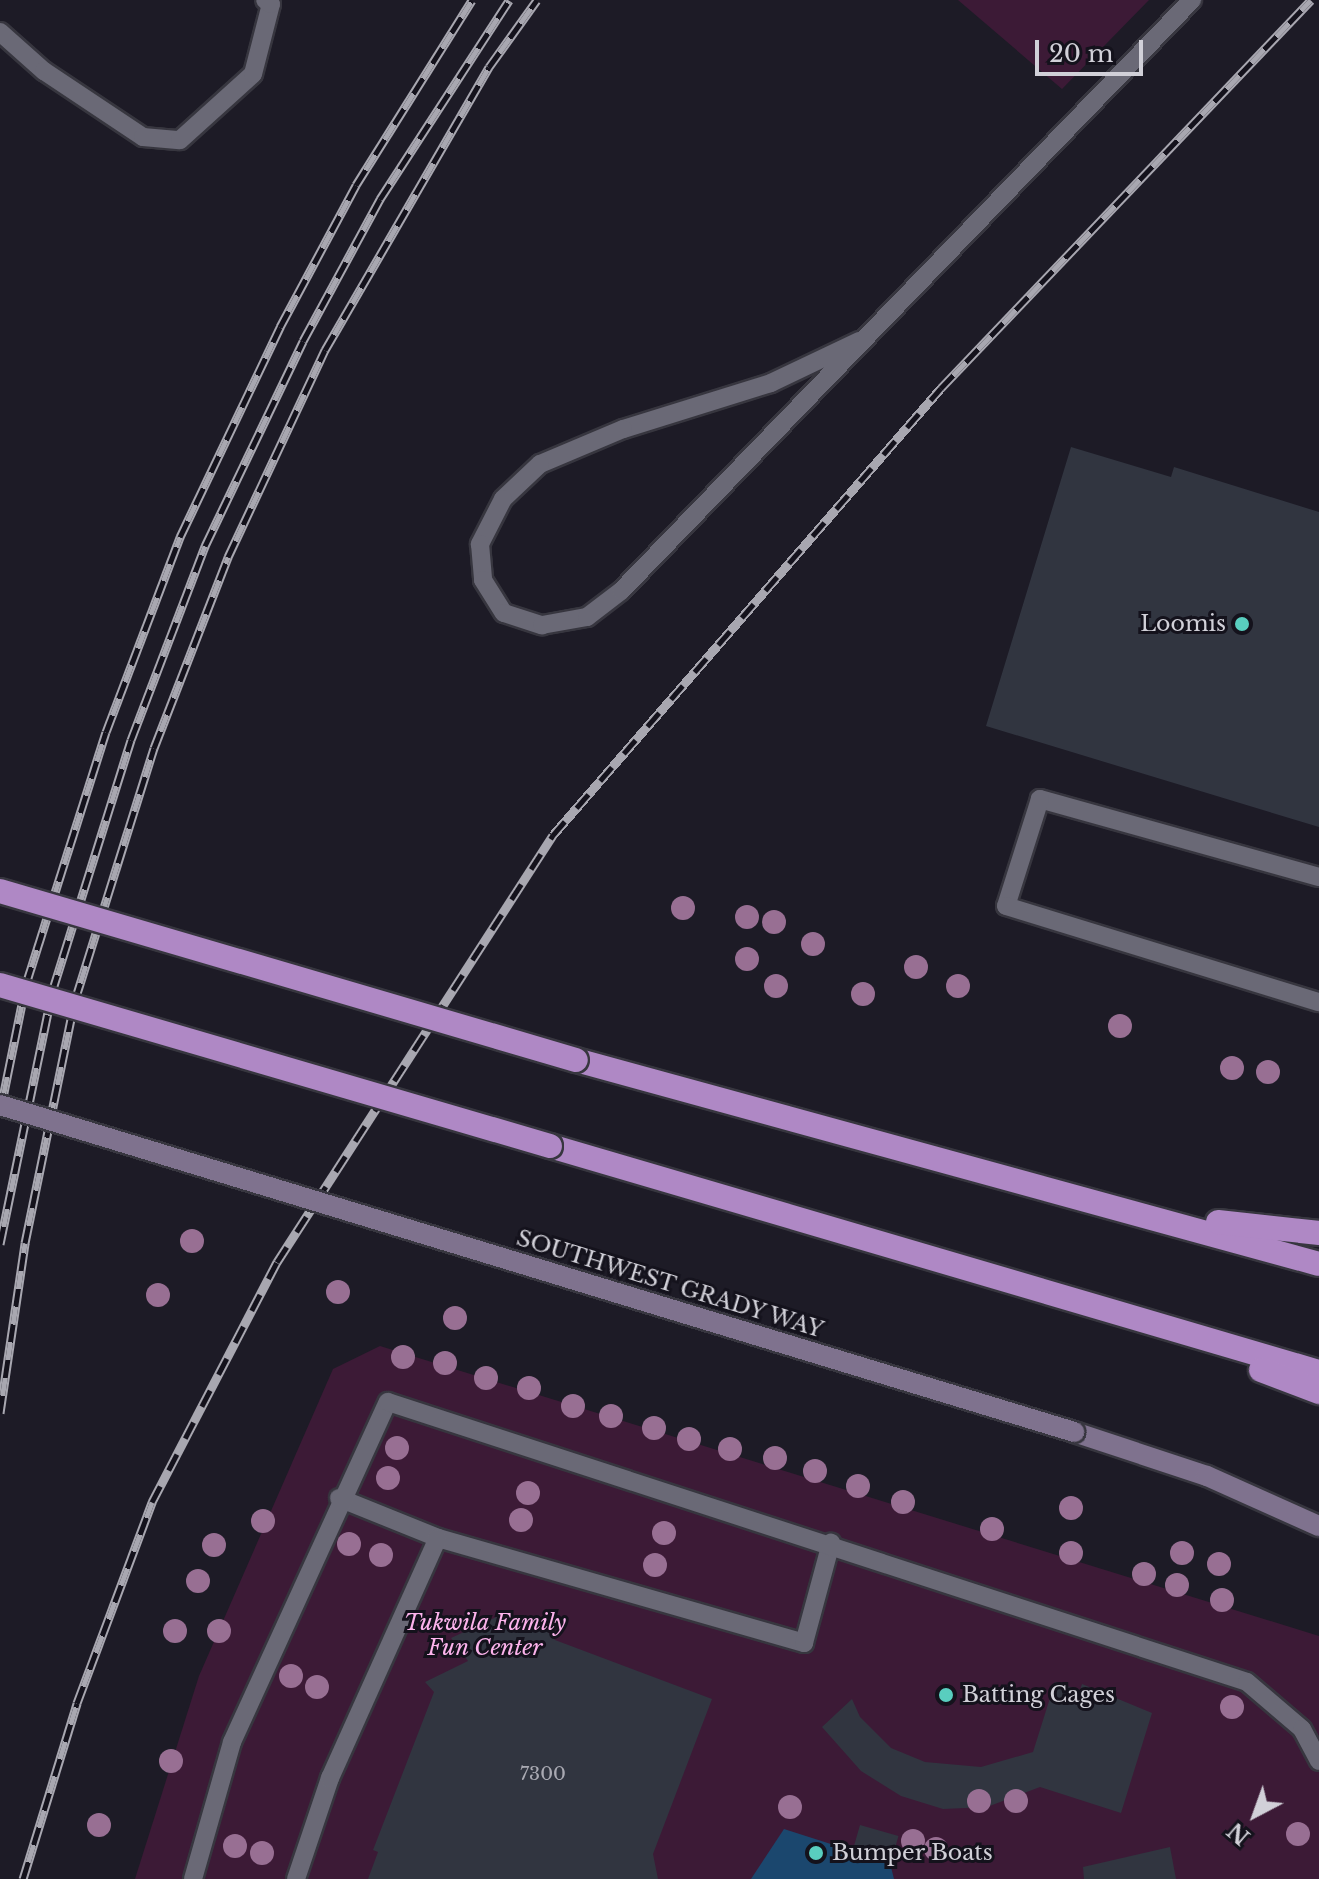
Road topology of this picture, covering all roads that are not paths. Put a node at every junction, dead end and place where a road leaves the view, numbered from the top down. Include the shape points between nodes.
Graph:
1 (265, 0) edge
2 (1192, 0) edge
3 (0, 32) edge
4 (859, 341) junction
5 (1319, 877) edge
6 (0, 891) edge
7 (0, 985) edge
8 (1319, 1002) edge
9 (0, 1105) edge
10 (1161, 1216) junction
11 (1319, 1233) edge
12 (1319, 1264) edge
13 (1091, 1304) junction
14 (1319, 1372) edge
15 (1319, 1392) edge
16 (339, 1498) junction
17 (1319, 1526) edge
18 (438, 1538) junction
19 (831, 1543) junction
20 (1319, 1761) edge
21 (193, 1879) edge
22 (296, 1879) edge

1 - 3 lane via 271,4 253,74 180,140 143,137 44,71
2 - 4 lane
4 - 4 lane via 771,383 623,429 540,464 503,499 480,544 483,580 504,613 542,625 587,617 621,591
5 - 8 lane via 1040,799 1006,906
6 - 10 highway, bridge via 576,1060
7 - 13 highway, bridge
9 - 17 main road, SOUTHWEST GRADY WAY, bridge via 1074,1432 1207,1476
10 - 11 highway
10 - 12 highway
13 - 14 highway
13 - 15 highway
16 - 18 lane
16 - 19 lane via 388,1402
16 - 21 lane via 232,1742
18 - 19 lane via 804,1643
18 - 22 lane via 330,1778
19 - 20 lane via 1247,1682 1285,1709

